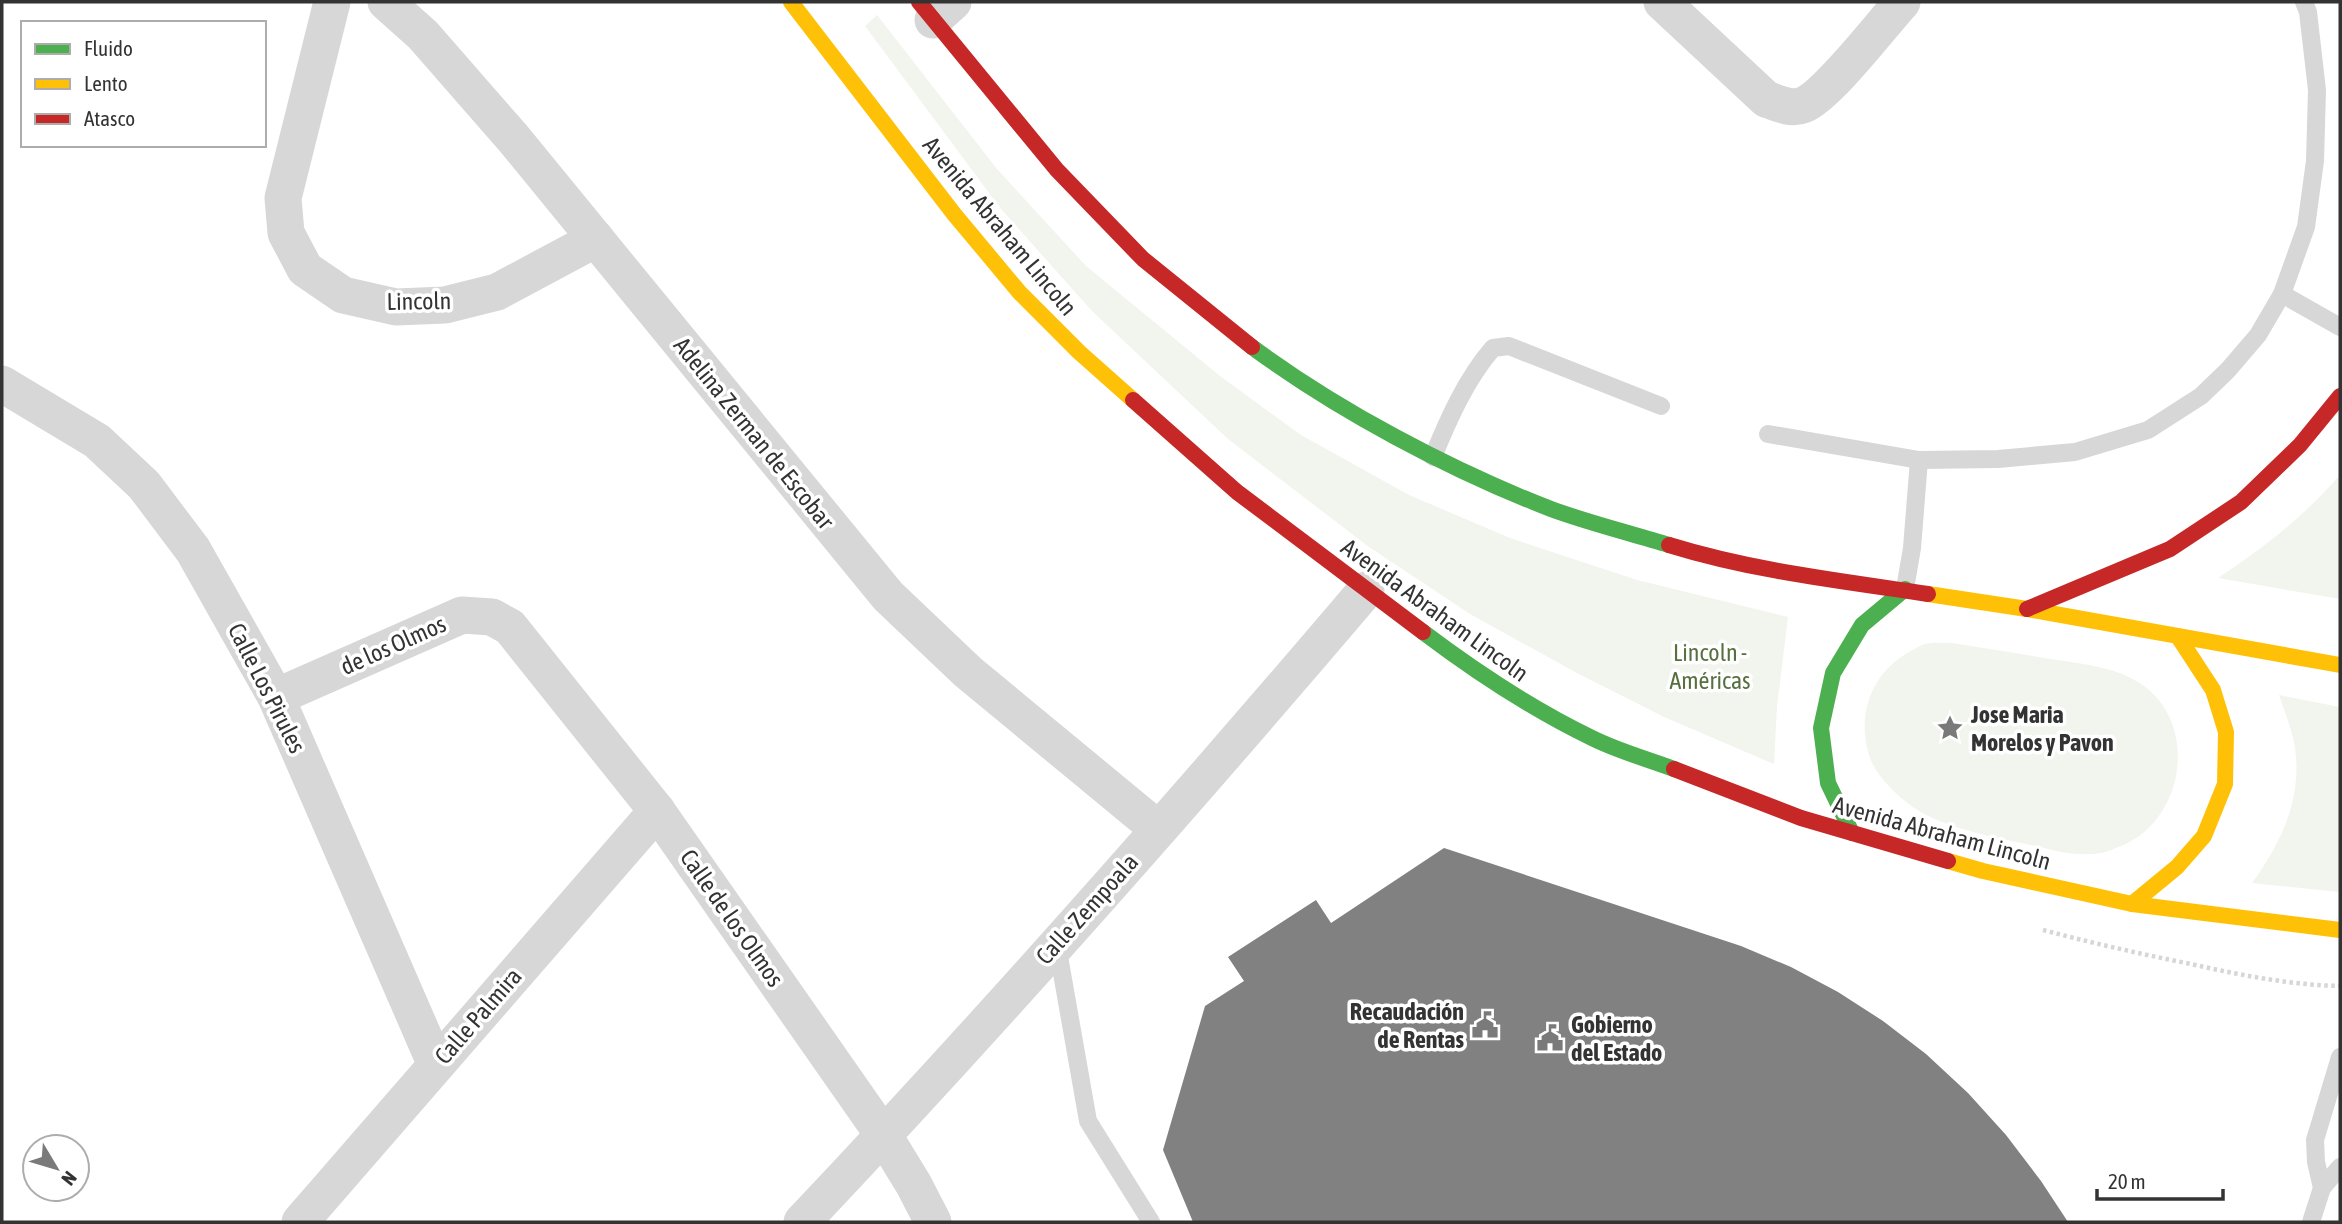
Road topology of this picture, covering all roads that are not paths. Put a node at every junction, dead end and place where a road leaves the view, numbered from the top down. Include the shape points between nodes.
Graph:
1 (332, 2) edge
2 (386, 2) edge
3 (791, 2) edge
4 (1662, 2) edge
5 (1902, 2) edge
6 (2304, 2) edge
7 (935, 8) edge
8 (596, 239) junction
9 (2282, 294) junction
10 (2340, 327) edge
11 (2, 384) edge
12 (2340, 396) edge
13 (1661, 406) dead end
14 (1768, 434) dead end
15 (1433, 457) junction
16 (1919, 460) junction
17 (1366, 590) junction
18 (1905, 590) junction
19 (2027, 609) junction
20 (510, 627) joint
21 (2179, 638) junction
22 (2340, 665) edge
23 (276, 697) junction
24 (657, 811) junction
25 (1158, 829) junction
26 (1852, 833) junction
27 (2132, 904) junction
28 (2340, 930) edge
29 (1057, 942) junction
30 (2340, 1057) edge
31 (436, 1065) junction
32 (884, 1136) junction
33 (2340, 1167) edge
34 (2322, 1188) junction
35 (300, 1222) edge
36 (802, 1222) edge
37 (933, 1222) edge
38 (1151, 1222) edge
39 (2311, 1222) edge

1 - 8 street, Lincoln via 283,198 286,233 305,269 343,295 396,307 446,305 497,292
2 - 8 street, Adelina Zerman de Escobar via 423,35
3 - 17 main road, Avenida Abraham Lincoln via 1020,292 1099,370 1237,492
4 - 5 street via 1766,99 1784,106 1813,100
6 - 9 lane via 2317,90 2315,161 2306,227
7 - 15 main road via 1057,170 1143,258 1293,377
8 - 25 street, Adelina Zerman de Escobar via 888,596 968,672
9 - 10 lane
9 - 16 lane via 2258,335 2228,370 2201,396 2148,430 2075,452
11 - 23 street, Calle Los Pirules via 97,441 144,485 193,550
12 - 19 main road via 2300,445 2241,502 2170,549
13 - 15 lane via 1509,346 1493,348 1446,426
14 - 16 lane
15 - 18 main road via 1552,509 1692,552 1800,575
16 - 18 lane
17 - 25 street, Calle Zempoala
17 - 26 main road, Avenida Abraham Lincoln via 1475,671 1594,739
18 - 19 main road
18 - 26 main road via 1862,625 1833,673 1821,728 1828,783
19 - 21 main road
20 - 23 street, de los Olmos via 492,617 462,615
20 - 24 street, Calle de los Olmos
21 - 22 main road
21 - 27 main road via 2213,690 2220,711 2226,732 2225,784 2204,836 2177,867
23 - 31 street, Calle Los Pirules
24 - 31 street, Calle Palmira
24 - 32 street, Calle de los Olmos
25 - 29 street, Calle Zempoala
26 - 27 main road, Avenida Abraham Lincoln via 1983,871
27 - 28 main road, Avenida Abraham Lincoln
29 - 32 street, Calle Zempoala
29 - 38 lane via 1088,1121
30 - 34 lane via 2315,1140
31 - 35 street, Calle Palmira
32 - 36 street, Calle Zempoala
32 - 37 street, Calle de los Olmos
33 - 34 lane
34 - 39 lane

